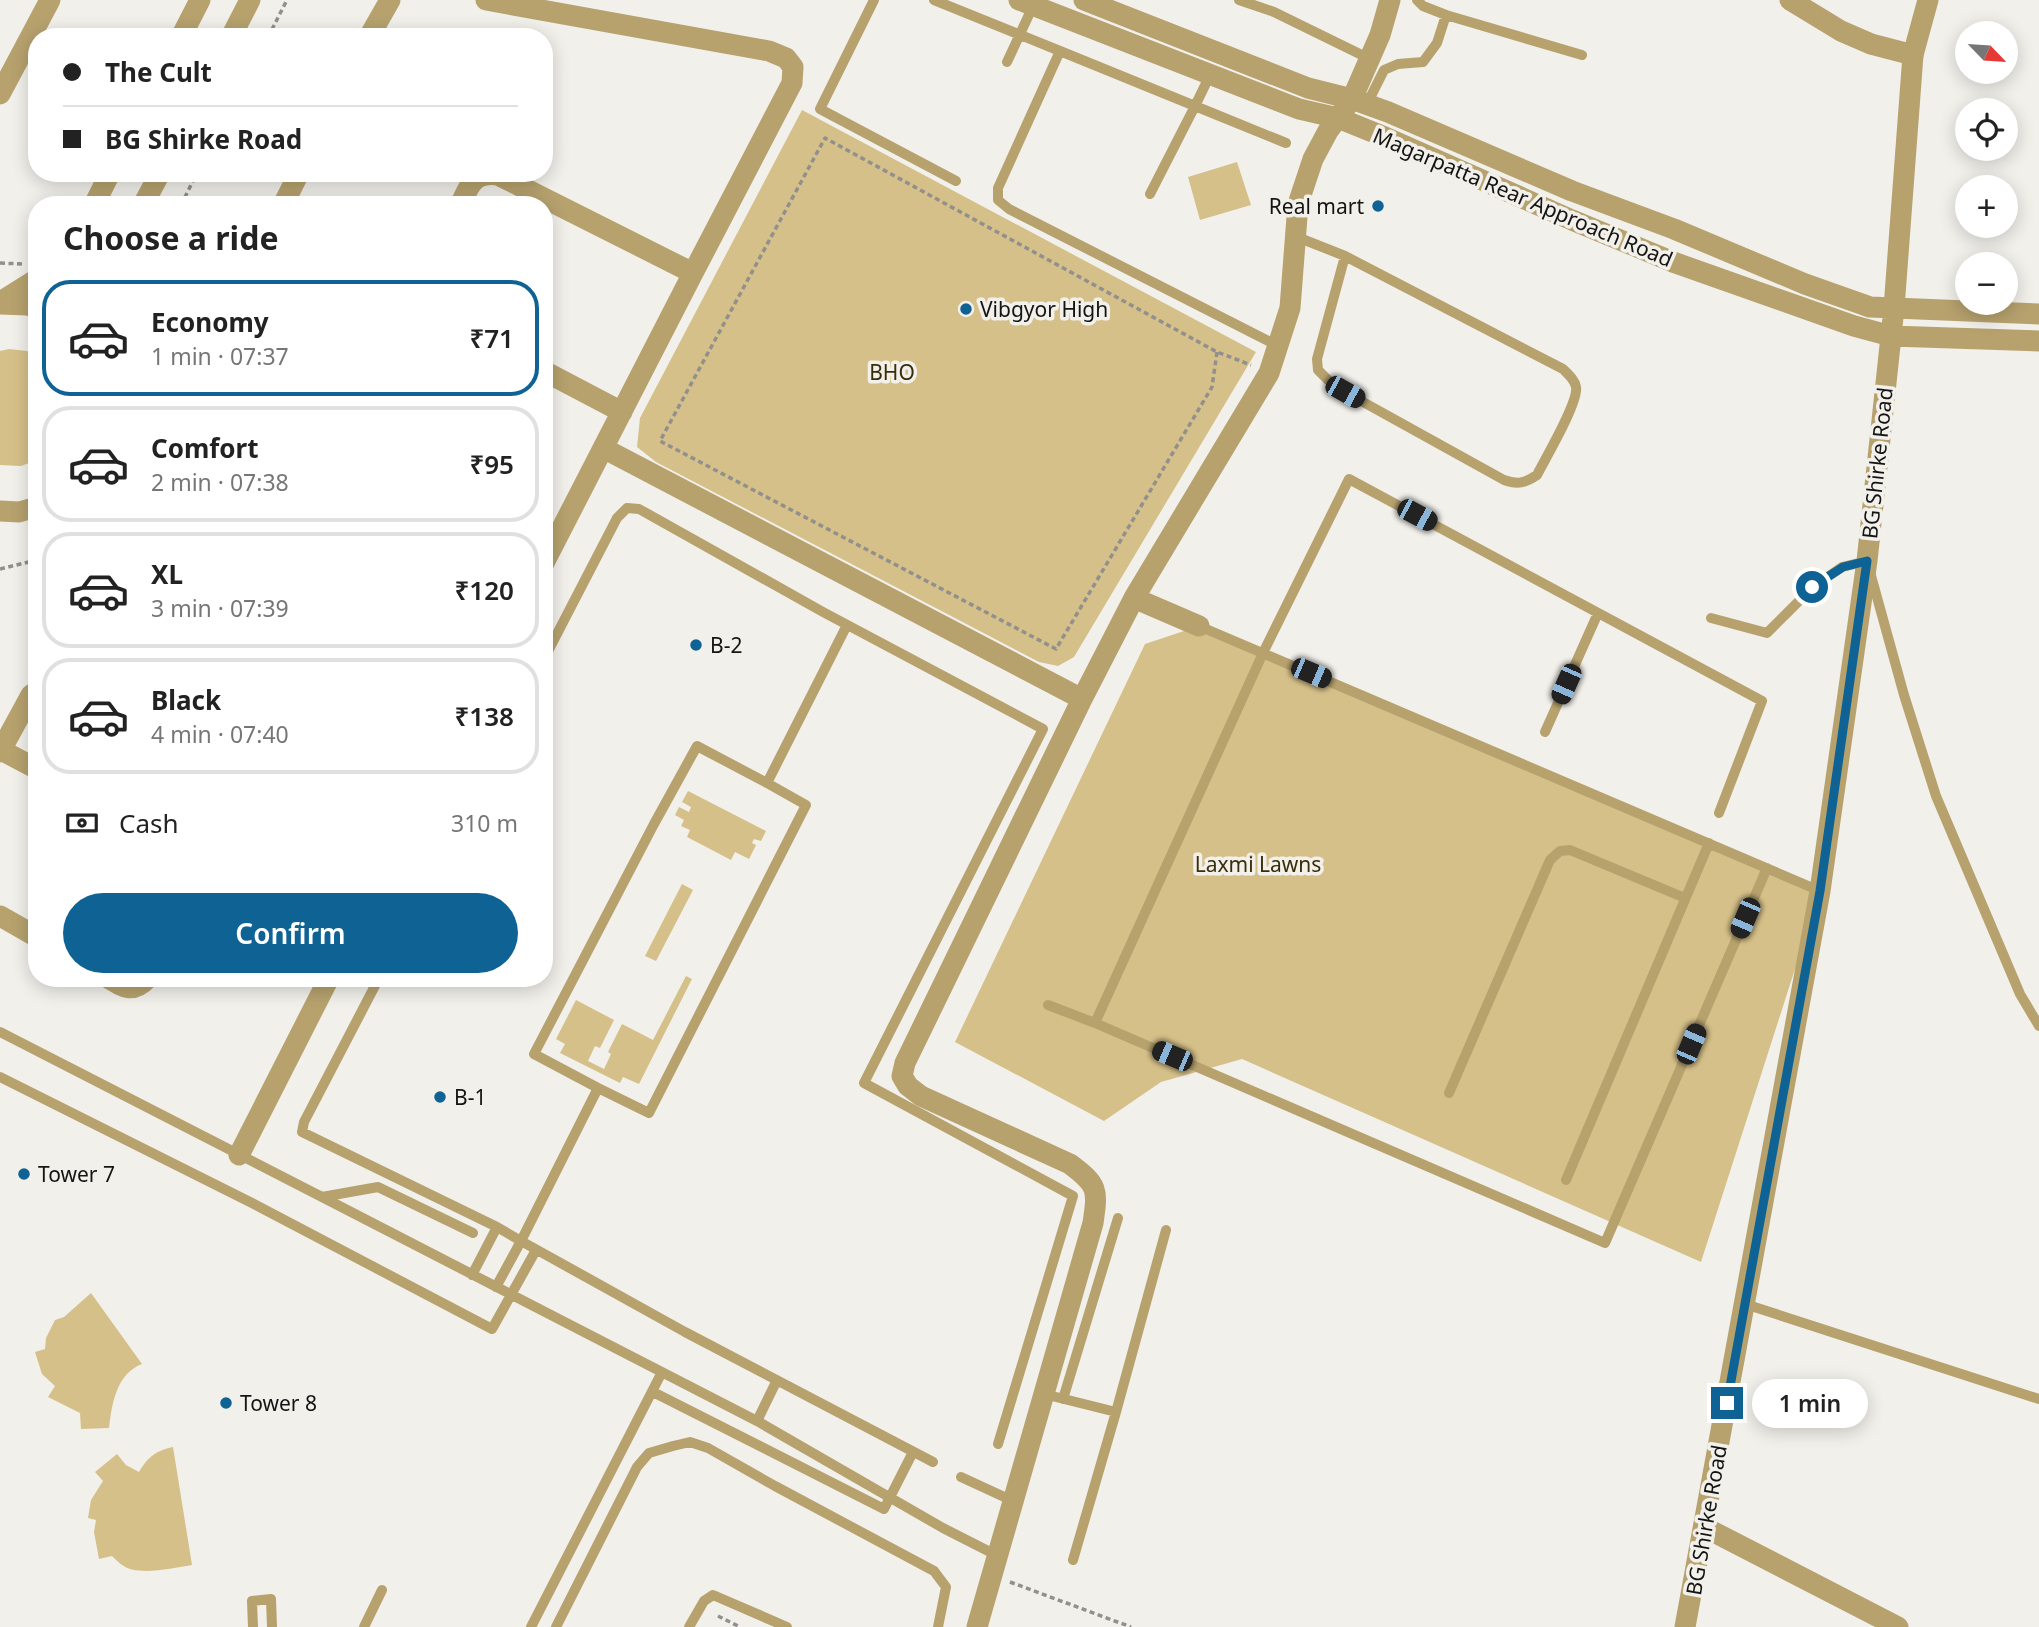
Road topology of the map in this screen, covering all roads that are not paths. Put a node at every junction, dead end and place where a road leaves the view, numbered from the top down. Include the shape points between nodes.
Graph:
1 (50, 0) edge
2 (200, 0) edge
3 (250, 0) edge
4 (390, 0) edge
5 (486, 0) edge
6 (874, 0) edge
7 (934, 0) edge
8 (1084, 0) edge
9 (1239, 0) edge
10 (1390, 0) edge
11 (1417, 0) edge
12 (1790, 0) edge
13 (1928, 0) edge
14 (1026, 3) edge
15 (1446, 15) junction
16 (35, 28) edge
17 (186, 28) edge
18 (236, 28) edge
19 (374, 28) edge
20 (1020, 35) junction
21 (28, 41) edge
22 (1060, 51) junction
23 (1582, 55) dead end
24 (1913, 55) junction
25 (1370, 59) junction
26 (1007, 62) dead end
27 (1210, 75) junction
28 (0, 94) edge
29 (1360, 102) junction
30 (1195, 106) junction
31 (1338, 118) junction
32 (1286, 143) dead end
33 (956, 181) dead end
34 (512, 182) edge
35 (1150, 194) dead end
36 (540, 196) edge
37 (553, 203) edge
38 (1297, 237) junction
39 (1345, 256) junction
40 (28, 273) edge
41 (692, 273) junction
42 (0, 303) edge
43 (28, 305) edge
44 (1894, 308) junction
45 (2039, 314) edge
46 (1891, 336) junction
47 (2039, 341) edge
48 (1278, 346) junction
49 (553, 376) edge
50 (622, 411) junction
51 (603, 449) junction
52 (553, 545) edge
53 (1867, 561) junction
54 (1134, 598) junction
55 (1598, 613) junction
56 (1711, 618) dead end
57 (847, 625) junction
58 (1199, 626) joint
59 (553, 642) edge
60 (1263, 653) junction
61 (1082, 699) junction
62 (28, 701) edge
63 (1545, 732) dead end
64 (1, 751) edge
65 (28, 764) edge
66 (767, 783) junction
67 (1719, 813) dead end
68 (1709, 843) junction
69 (1767, 869) junction
70 (1820, 891) junction
71 (1685, 898) junction
72 (0, 916) edge
73 (28, 932) edge
74 (324, 987) edge
75 (374, 987) edge
76 (1048, 1005) dead end
77 (1095, 1023) junction
78 (2039, 1026) edge
79 (0, 1032) edge
80 (0, 1077) edge
81 (598, 1088) junction
82 (1449, 1093) dead end
83 (239, 1154) junction
84 (1566, 1180) dead end
85 (322, 1197) junction
86 (1118, 1218) dead end
87 (497, 1227) junction
88 (1166, 1230) dead end
89 (473, 1233) dead end
90 (521, 1241) junction
91 (536, 1250) junction
92 (472, 1275) junction
93 (496, 1287) junction
94 (511, 1294) junction
95 (1745, 1304) junction
96 (663, 1372) junction
97 (777, 1380) junction
98 (653, 1391) junction
99 (1053, 1397) junction
100 (2039, 1399) edge
101 (1116, 1412) junction
102 (757, 1421) junction
103 (998, 1444) dead end
104 (914, 1452) junction
105 (933, 1462) dead end
106 (961, 1477) dead end
107 (890, 1496) junction
108 (1013, 1501) junction
109 (1704, 1527) junction
110 (1073, 1560) dead end
111 (995, 1566) junction
112 (382, 1590) dead end
113 (253, 1627) edge
114 (272, 1627) edge
115 (364, 1627) edge
116 (531, 1627) edge
117 (556, 1627) edge
118 (689, 1627) edge
119 (787, 1627) edge
120 (938, 1627) edge
121 (977, 1627) edge
122 (1685, 1627) edge
123 (1898, 1627) edge

1 - 16 street
2 - 17 street
3 - 18 street
4 - 19 street
5 - 41 street via 769,51 786,58 793,67 792,83
6 - 33 lane via 820,109
7 - 20 lane
8 - 29 street, Magarpatta Rear Approach Road via 1308,88
9 - 25 lane
10 - 25 street
11 - 15 lane
12 - 24 street via 1871,44
13 - 24 street, BG Shirke Road
14 - 20 lane
14 - 27 street, Magarpatta Rear Approach Road
15 - 23 lane
15 - 29 lane via 1437,43 1423,62 1384,70
20 - 22 lane
20 - 26 lane
21 - 28 street
22 - 30 lane
22 - 48 lane via 998,188 998,200
24 - 44 street, BG Shirke Road
25 - 29 street
27 - 30 lane
27 - 31 street, Magarpatta Rear Approach Road via 1299,109
29 - 31 street
29 - 44 street, Magarpatta Rear Approach Road via 1805,284 1870,307
30 - 32 lane
30 - 35 lane
31 - 38 street via 1313,159 1298,204
31 - 46 street, Magarpatta Rear Approach Road via 1673,262
34 - 36 street
37 - 41 street
38 - 39 lane
38 - 48 street via 1290,308
39 - 39 lane via 1571,376 1577,388 1573,404 1537,475 1514,484 1504,480 1345,392 1318,370 1319,348
40 - 42 street
41 - 50 street
42 - 43 street
44 - 45 street, Magarpatta Rear Approach Road
44 - 46 street, BG Shirke Road
46 - 47 street, Magarpatta Rear Approach Road
46 - 53 street, BG Shirke Road
48 - 54 street via 1269,373
49 - 50 street
50 - 51 street
51 - 52 street
51 - 61 street
53 - 56 lane via 1843,567 1812,587 1768,633
53 - 70 street, BG Shirke Road
53 - 78 lane via 1936,796 2020,994
54 - 58 street
54 - 61 street
55 - 60 lane via 1349,479
55 - 63 lane
55 - 67 lane via 1762,701
57 - 59 lane via 639,509 627,509 617,518
57 - 66 lane
57 - 103 lane via 1042,729 864,1083 1073,1196
58 - 60 lane
60 - 68 lane
60 - 77 lane
61 - 99 street via 902,1076 921,1096 1070,1164 1088,1178 1097,1195
62 - 64 street
64 - 65 street
66 - 81 lane via 806,805 649,1113
66 - 81 lane via 698,746 654,824 534,1054
68 - 69 lane
68 - 71 lane
69 - 70 lane
69 - 77 lane via 1605,1244
70 - 95 street, BG Shirke Road
71 - 82 lane via 1570,850 1560,851 1550,860
71 - 84 lane
72 - 73 street
74 - 83 street
75 - 87 lane via 302,1132
76 - 77 lane
79 - 83 lane
80 - 94 lane via 492,1329
81 - 90 lane
83 - 85 lane
85 - 89 lane via 378,1187
85 - 92 lane
86 - 99 lane
87 - 90 lane
87 - 92 lane
88 - 101 lane
90 - 91 lane
90 - 93 lane
91 - 94 lane
91 - 97 lane
92 - 93 lane
93 - 94 lane
94 - 96 lane
95 - 100 lane
95 - 109 street, BG Shirke Road
96 - 98 lane
96 - 102 lane
97 - 102 lane
97 - 104 lane
98 - 107 lane via 884,1509
98 - 116 lane
99 - 101 lane
99 - 108 street
101 - 110 lane
102 - 107 lane
104 - 105 lane
104 - 107 lane
106 - 108 lane
107 - 111 lane
108 - 111 street
109 - 122 street, BG Shirke Road
109 - 123 street
111 - 121 street
112 - 115 lane
113 - 114 lane via 252,1601 271,1600
117 - 120 lane via 637,1467 649,1454 690,1442 934,1571 946,1587
118 - 119 lane via 704,1601 713,1595

